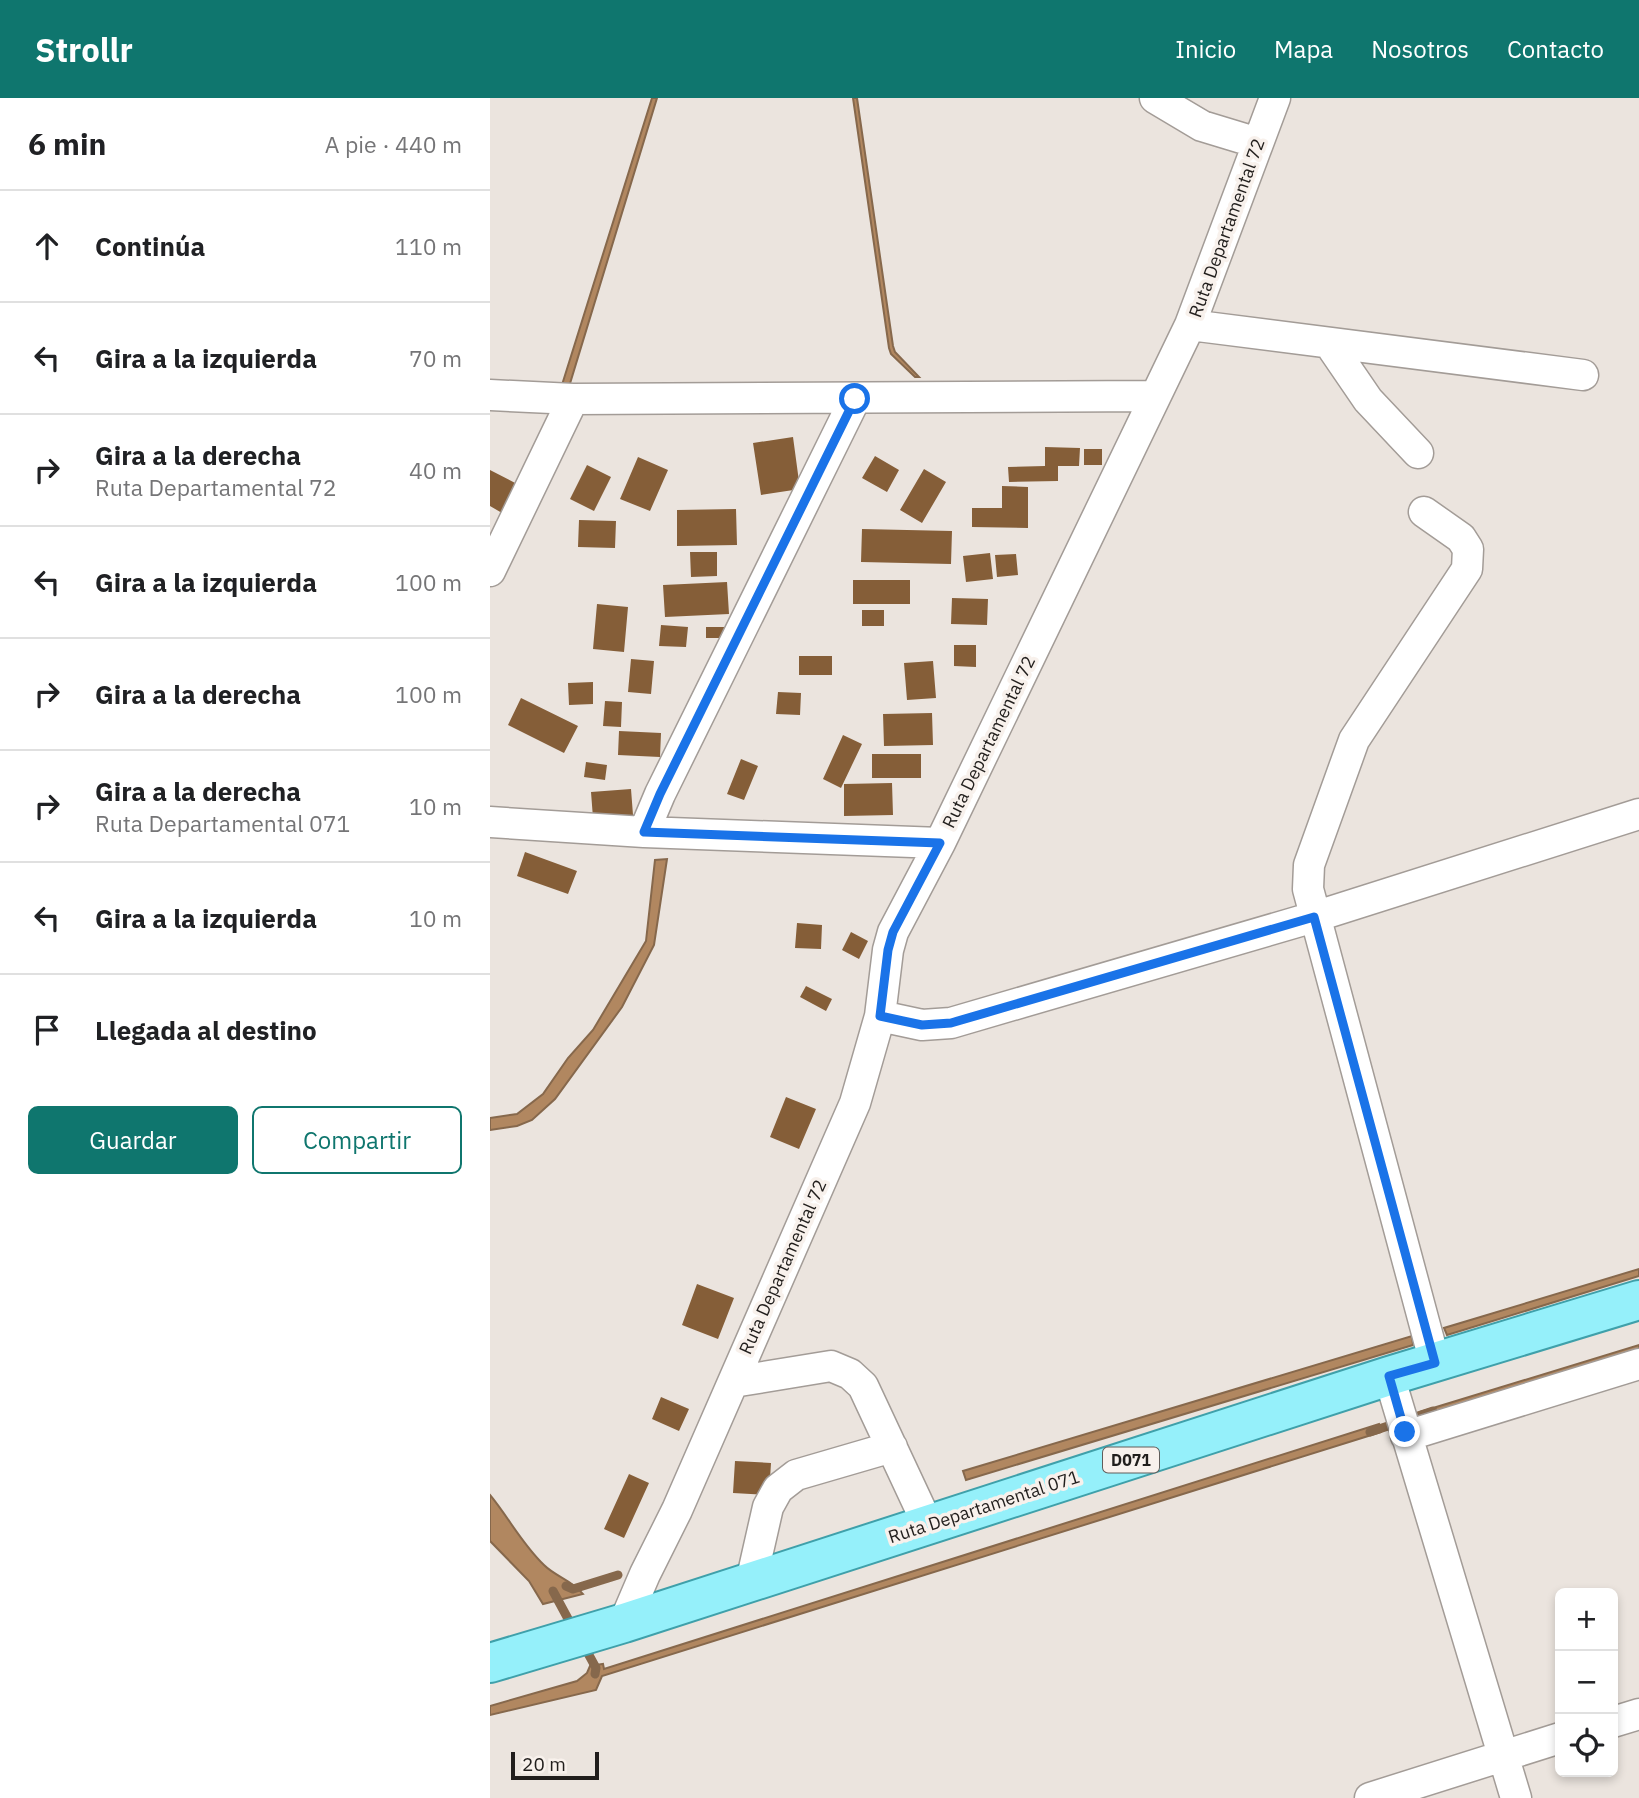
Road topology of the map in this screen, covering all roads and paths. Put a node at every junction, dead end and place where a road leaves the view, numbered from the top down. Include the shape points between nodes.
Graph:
1 (1155, 98) edge
2 (1275, 98) edge
3 (1258, 143) junction
4 (1191, 325) junction
5 (1329, 343) junction
6 (1583, 375) dead end
7 (490, 395) edge
8 (1155, 396) junction
9 (573, 399) junction
10 (855, 399) junction
11 (1418, 453) dead end
12 (1424, 512) dead end
13 (490, 571) edge
14 (1639, 814) edge
15 (490, 822) edge
16 (644, 832) junction
17 (940, 843) junction
18 (1314, 917) junction
19 (880, 1016) junction
20 (1639, 1300) edge
21 (1433, 1354) junction
22 (1639, 1364) edge
23 (1389, 1376) junction
24 (733, 1382) junction
25 (1404, 1428) junction
26 (892, 1447) junction
27 (928, 1525) junction
28 (751, 1582) junction
29 (609, 1627) junction
30 (490, 1662) edge
31 (1639, 1714) edge
32 (1618, 1720) edge
33 (1555, 1739) edge
34 (1503, 1755) junction
35 (1370, 1798) edge
36 (1516, 1798) edge

1 - 3 street via 1202,126
2 - 3 street, Ruta Departamental 72
3 - 4 street, Ruta Departamental 72
4 - 5 street
4 - 8 street, Ruta Departamental 72
5 - 6 street
5 - 11 street via 1368,400
7 - 9 street
8 - 10 street
8 - 17 street, Ruta Departamental 72
9 - 10 street
9 - 13 street
10 - 16 street
12 - 18 street via 1461,538 1468,549 1467,569 1354,740 1309,865
14 - 18 street
15 - 16 street
16 - 17 street
17 - 19 street, Ruta Departamental 72 via 893,932
18 - 19 street via 951,1023 922,1025
18 - 21 street
19 - 24 street, Ruta Departamental 72 via 855,1103
20 - 21 main road, Ruta Departamental 071 / D071
21 - 23 main road, Ruta Departamental 071 / D071
22 - 25 street
23 - 25 street
23 - 27 main road, Ruta Departamental 071 / D071
24 - 26 street via 831,1366 850,1374 863,1387
24 - 29 street, Ruta Departamental 72 via 645,1574
25 - 34 street
26 - 27 street
26 - 28 street via 796,1475 778,1489 768,1507
27 - 28 main road, Ruta Departamental 071 / D071
28 - 29 main road, Ruta Departamental 071 / D071
29 - 30 main road, Ruta Departamental 071 / D071
31 - 32 street
33 - 34 street
34 - 35 street
34 - 36 street

